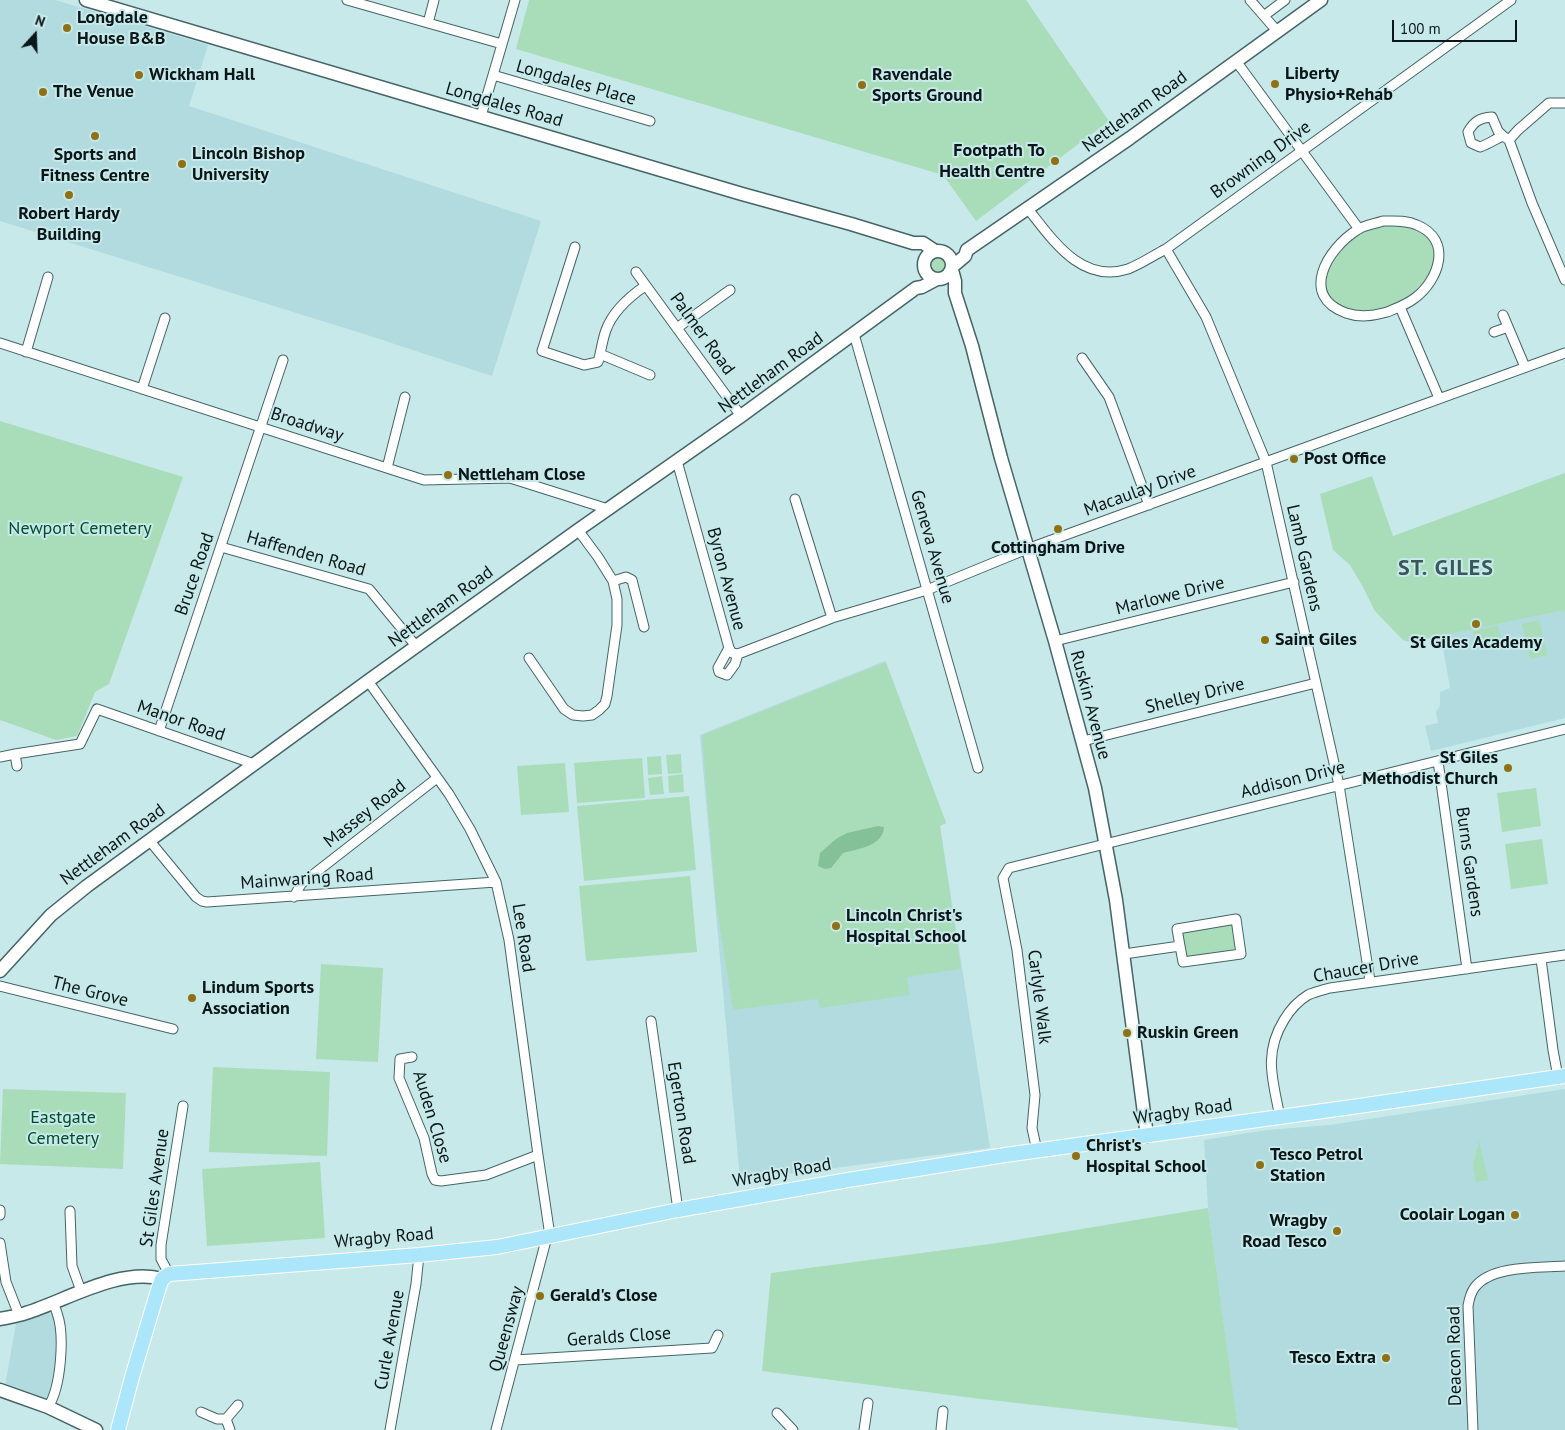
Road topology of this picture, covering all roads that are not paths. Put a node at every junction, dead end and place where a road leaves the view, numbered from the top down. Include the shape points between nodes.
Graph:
1 (86, 0) edge
2 (347, 0) edge
3 (434, 0) edge
4 (515, 0) edge
5 (1250, 0) edge
6 (1285, 0) edge
7 (1321, 0) edge
8 (1512, 0) edge
9 (1265, 15) junction
10 (428, 23) junction
11 (1278, 31) junction
12 (502, 44) junction
13 (1236, 60) junction
14 (493, 75) junction
15 (1565, 103) edge
16 (481, 116) junction
17 (650, 121) dead end
18 (1301, 150) junction
19 (1028, 209) junction
20 (1359, 229) junction
21 (913, 243) junction
22 (575, 247) dead end
23 (1166, 249) junction
24 (968, 250) junction
25 (940, 251) junction
26 (924, 265) junction
27 (952, 268) junction
28 (636, 272) dead end
29 (48, 277) dead end
30 (938, 279) junction
31 (1565, 280) edge
32 (645, 286) junction
33 (916, 288) junction
34 (730, 290) dead end
35 (955, 293) junction
36 (1400, 307) junction
37 (1503, 315) dead end
38 (165, 318) dead end
39 (1508, 327) junction
40 (677, 328) junction
41 (1494, 332) dead end
42 (854, 334) junction
43 (0, 343) edge
44 (26, 352) junction
45 (1565, 353) edge
46 (600, 354) junction
47 (1082, 358) dead end
48 (283, 360) dead end
49 (1525, 367) junction
50 (650, 375) dead end
51 (142, 389) junction
52 (405, 397) dead end
53 (1440, 398) junction
54 (741, 416) junction
55 (261, 428) junction
56 (677, 461) junction
57 (1266, 462) junction
58 (387, 468) junction
59 (795, 499) dead end
60 (1150, 505) junction
61 (608, 509) junction
62 (578, 530) junction
63 (221, 547) junction
64 (1027, 549) junction
65 (613, 581) junction
66 (1294, 582) junction
67 (927, 590) junction
68 (832, 618) junction
69 (644, 627) dead end
70 (1055, 641) junction
71 (416, 646) junction
72 (729, 648) junction
73 (738, 654) junction
74 (529, 658) dead end
75 (368, 681) junction
76 (1316, 683) junction
77 (1565, 729) edge
78 (159, 731) junction
79 (1083, 741) junction
80 (15, 754) junction
81 (0, 757) edge
82 (1438, 761) junction
83 (254, 764) junction
84 (17, 766) dead end
85 (978, 768) dead end
86 (437, 778) junction
87 (1339, 785) junction
88 (149, 840) junction
89 (1105, 843) junction
90 (1029, 863) joint
91 (496, 882) junction
92 (294, 897) junction
93 (1180, 946) junction
94 (1124, 954) junction
95 (1565, 955) edge
96 (1541, 959) junction
97 (1468, 969) junction
98 (0, 971) edge
99 (1370, 981) junction
100 (0, 986) edge
101 (651, 1021) dead end
102 (173, 1029) dead end
103 (412, 1057) dead end
104 (1561, 1076) edge
105 (183, 1106) dead end
106 (1280, 1117) junction
107 (1147, 1136) junction
108 (1036, 1151) junction
109 (538, 1155) junction
110 (0, 1210) edge
111 (678, 1210) junction
112 (70, 1211) dead end
113 (0, 1216) edge
114 (548, 1236) junction
115 (0, 1243) edge
116 (419, 1255) junction
117 (1565, 1266) edge
118 (166, 1276) junction
119 (82, 1291) junction
120 (52, 1302) junction
121 (19, 1315) junction
122 (0, 1319) edge
123 (718, 1335) dead end
124 (515, 1360) junction
125 (0, 1390) edge
126 (868, 1403) dead end
127 (238, 1405) dead end
128 (48, 1407) junction
129 (943, 1411) dead end
130 (201, 1412) dead end
131 (777, 1413) dead end
132 (226, 1418) junction
133 (96, 1430) edge
134 (118, 1430) edge
135 (230, 1430) edge
136 (390, 1430) edge
137 (496, 1430) edge
138 (793, 1430) edge
139 (864, 1430) edge
140 (941, 1430) edge
141 (1474, 1430) edge

1 - 16 main road, Longdales Road
2 - 10 street
3 - 10 street
4 - 12 street
5 - 9 street
6 - 9 street
7 - 11 main road, Nettleham Road
8 - 18 street, Browning Drive
9 - 11 street
10 - 12 street
11 - 13 main road, Nettleham Road
12 - 14 street
13 - 18 street
13 - 19 main road, Nettleham Road
14 - 16 street
14 - 17 street, Longdales Place
15 - 31 street via 1549,103 1506,138
16 - 21 main road, Longdales Road
18 - 20 street
18 - 23 street, Browning Drive
19 - 23 street, Browning Drive via 1060,249 1092,269 1117,271 1129,268
19 - 24 main road, Nettleham Road
20 - 36 street via 1383,221 1401,221 1417,225 1435,240 1440,258 1435,272 1425,289
20 - 36 street via 1331,254 1321,274 1320,286 1325,300 1334,309 1354,316 1375,316
21 - 25 main road, Longdales Road
21 - 26 main road
22 - 46 street via 542,352 584,365 598,362
23 - 57 street, Lamb Gardens via 1206,317
24 - 25 main road
24 - 27 main road, Nettleham Road
25 - 26 main road via 928,254
25 - 27 main road via 951,258
26 - 30 main road via 928,275
26 - 33 main road
27 - 30 main road via 947,276
27 - 35 main road, Ruskin Avenue
28 - 32 street, Palmer Road
29 - 44 street
30 - 33 main road, Nettleham Road
30 - 35 main road
32 - 40 street, Palmer Road
32 - 46 street via 615,313 606,330
33 - 42 main road, Nettleham Road
34 - 40 street
35 - 64 main road, Ruskin Avenue
36 - 53 street
37 - 39 street
38 - 51 street
39 - 41 street
39 - 49 street
40 - 54 street, Palmer Road
42 - 54 main road, Nettleham Road
42 - 67 street, Geneva Avenue
43 - 44 street, Broadway
44 - 51 street, Broadway
45 - 49 street, Macaulay Drive
46 - 50 street
47 - 60 street via 1109,397
48 - 55 street, Bruce Road
49 - 53 street, Macaulay Drive
51 - 55 street, Broadway
52 - 58 street
53 - 57 street, Macaulay Drive
54 - 56 main road, Nettleham Road
55 - 58 street, Broadway
55 - 63 street, Bruce Road
56 - 61 main road, Nettleham Road
56 - 72 street, Byron Avenue
57 - 60 street, Macaulay Drive
57 - 66 street, Lamb Gardens
58 - 61 street, Broadway via 424,480 510,478
59 - 68 street
60 - 64 street, Macaulay Drive
61 - 62 main road, Nettleham Road
62 - 65 street
62 - 71 main road, Nettleham Road
63 - 71 street, Haffenden Road via 369,589
63 - 78 street, Bruce Road
64 - 67 street, Macaulay Drive
64 - 70 main road, Ruskin Avenue
65 - 69 street via 626,577 632,580
65 - 74 street via 617,626 607,696 599,710 583,716 573,715 564,709 539,664
66 - 70 street, Marlowe Drive
66 - 76 street, Lamb Gardens
67 - 68 street, Macaulay Drive
67 - 85 street, Geneva Avenue
68 - 73 street, Macaulay Drive
70 - 79 main road, Ruskin Avenue
71 - 75 main road, Nettleham Road
72 - 73 street
72 - 73 street, Byron Avenue via 718,668 720,672 727,675 731,672
75 - 83 main road, Nettleham Road
75 - 86 street, Lee Road
76 - 79 street, Shelley Drive
76 - 87 street, Lamb Gardens
77 - 82 street, Addison Drive
78 - 80 street, Manor Road via 97,709 80,744
78 - 83 street, Manor Road
79 - 89 main road, Ruskin Avenue
80 - 81 street
80 - 84 street
82 - 87 street, Addison Drive
82 - 97 street, Burns Gardens
83 - 88 main road, Nettleham Road
86 - 91 street, Lee Road via 470,829
86 - 92 street, Massey Road via 301,884
87 - 89 street, Addison Drive
87 - 99 street, Lamb Gardens
88 - 92 street, Mainwaring Road via 202,901
88 - 98 main road, Nettleham Road via 47,918
89 - 90 street, Addison Drive
89 - 94 main road, Ruskin Avenue
90 - 108 street, Carlyle Walk via 1009,868 1004,878 1017,950 1034,1085 1032,1128
91 - 92 street, Mainwaring Road
91 - 109 street, Lee Road via 509,940
93 - 93 street via 1177,929 1236,919 1241,954 1183,962
93 - 94 street
94 - 107 main road, Ruskin Avenue
95 - 96 street, Chaucer Drive
96 - 97 street, Chaucer Drive
96 - 104 street via 1553,1050
97 - 99 street, Chaucer Drive
99 - 106 street, Chaucer Drive via 1307,995 1290,1010 1275,1034 1271,1054
100 - 102 street, The Grove
101 - 111 street, Egerton Road
103 - 109 street, Auden Close via 400,1059 399,1078 424,1138 435,1180 486,1174
104 - 106 main road, Wragby Road
105 - 118 street, St Giles Avenue via 161,1245
106 - 107 main road, Wragby Road
107 - 108 main road, Wragby Road
108 - 111 main road, Wragby Road
109 - 114 street, Lee Road
110 - 113 street
111 - 114 main road, Wragby Road
112 - 119 street via 72,1266
114 - 116 main road, Wragby Road via 498,1247
114 - 124 street, Queensway
115 - 121 street via 6,1282
116 - 118 main road, Wragby Road
116 - 136 street, Curle Avenue
117 - 141 street, Deacon Road via 1492,1274 1475,1287 1468,1306
118 - 119 main road via 132,1278
118 - 134 main road
119 - 120 main road
120 - 121 main road
120 - 128 street via 58,1319 60,1351 57,1381
121 - 122 main road
123 - 124 street, Geralds Close via 712,1348
124 - 137 street, Queensway
125 - 128 main road
126 - 139 street
127 - 132 street
128 - 133 main road
129 - 140 street
130 - 132 street via 217,1419
131 - 138 street
132 - 135 street

